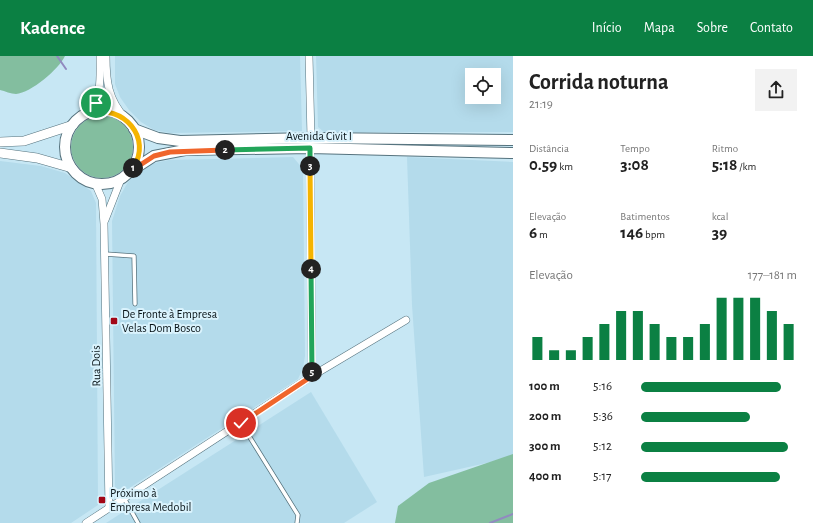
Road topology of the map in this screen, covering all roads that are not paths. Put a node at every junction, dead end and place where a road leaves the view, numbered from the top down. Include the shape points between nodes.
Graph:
1 (100, 56) edge
2 (106, 56) edge
3 (309, 56) edge
4 (90, 113) junction
5 (126, 119) junction
6 (73, 126) junction
7 (134, 129) junction
8 (311, 138) junction
9 (513, 140) edge
10 (0, 142) edge
11 (310, 148) junction
12 (0, 153) edge
13 (513, 153) edge
14 (72, 168) junction
15 (131, 171) junction
16 (121, 179) junction
17 (95, 183) junction
18 (104, 224) junction
19 (105, 254) junction
20 (135, 304) dead end
21 (406, 320) dead end
22 (312, 376) junction
23 (241, 423) junction
24 (124, 498) junction
25 (109, 508) junction
26 (86, 523) edge
27 (138, 523) edge
28 (297, 523) edge

1 - 4 street via 100,86 96,103
2 - 5 street via 108,88 116,108
3 - 8 street
4 - 5 main road via 109,111
4 - 6 main road
5 - 7 main road
6 - 10 street via 24,141
6 - 14 main road via 68,134 66,149
7 - 8 main road, Avenida Civit I via 158,138 180,141
7 - 15 main road via 139,150
8 - 9 main road, Avenida Civit I
11 - 13 main road, Avenida Civit I
11 - 15 main road, Avenida Civit I via 170,152 154,156
11 - 22 street
12 - 14 street via 37,158
14 - 17 main road via 82,178
15 - 16 main road
16 - 17 main road via 111,183
16 - 18 street, Rua Dois
17 - 18 street, Rua Dois via 102,199
18 - 19 street, Rua Dois
19 - 20 lane via 134,256
19 - 25 street, Rua Dois
21 - 22 street
22 - 23 street
23 - 24 street
23 - 28 lane via 298,515
24 - 25 street
24 - 27 lane
25 - 26 street

